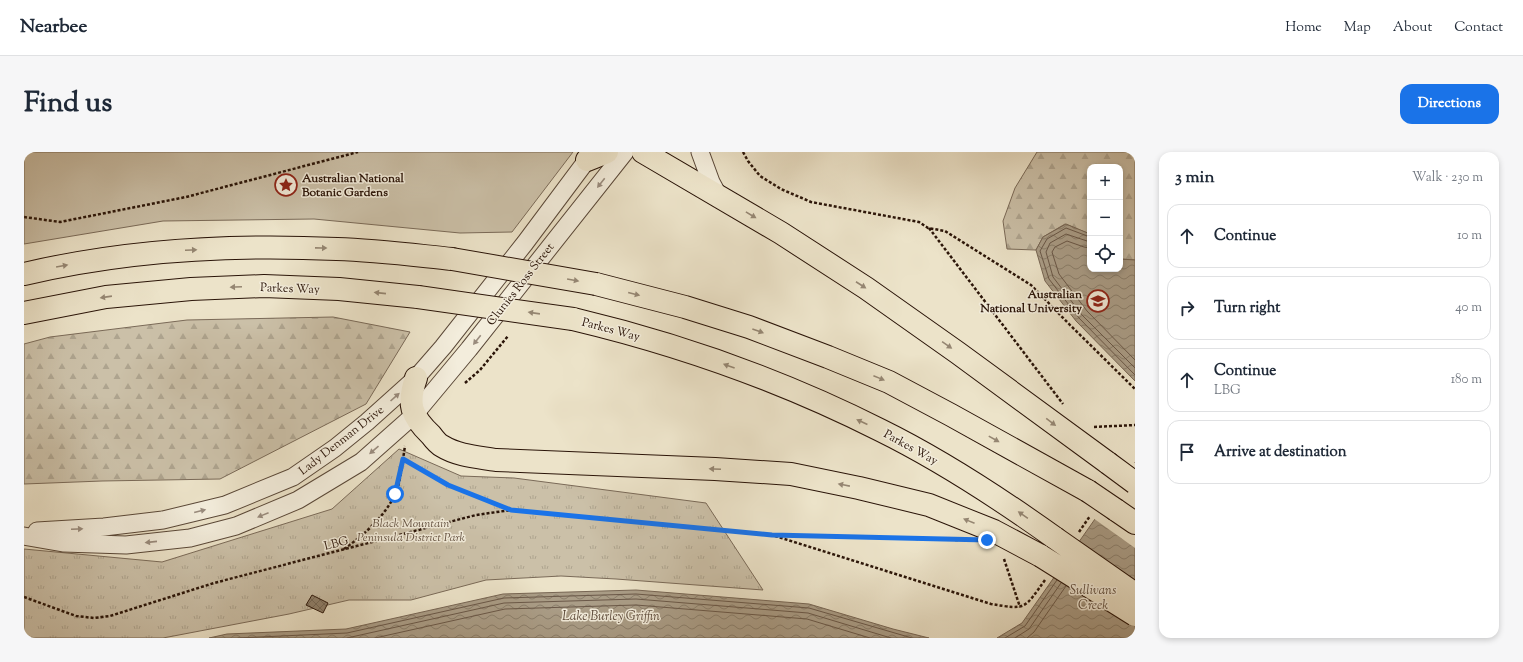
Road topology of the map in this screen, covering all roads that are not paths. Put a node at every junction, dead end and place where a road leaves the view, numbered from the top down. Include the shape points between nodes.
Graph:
1 (607, 152) edge
2 (625, 152) edge
3 (643, 152) edge
4 (700, 152) edge
5 (590, 156) edge
6 (718, 195) junction
7 (24, 274) edge
8 (24, 313) edge
9 (416, 378) junction
10 (414, 415) junction
11 (1135, 483) edge
12 (1135, 523) edge
13 (24, 532) edge
14 (24, 536) edge
15 (1135, 594) edge
16 (1135, 615) edge

1 - 5 highway
2 -> 10 street, Clunies Ross Street
3 - 6 highway
4 - 6 street
5 - 9 street, Clunies Ross Street via 525,244 443,348
6 -> 11 highway, bridge via 866,288
7 -> 12 highway, bridge via 117,256 252,248 336,249 452,259 596,284 749,327 889,382 1088,491
15 -> 8 highway, Parkes Way, bridge via 1000,499 947,466 880,430 749,373 610,328 573,319 418,297 340,289 264,286 198,288 106,297
9 - 10 highway via 412,390
13 -> 9 street, Lady Denman Drive via 104,528 162,520 225,505 293,477 335,448
10 -> 14 street, Lady Denman Drive via 355,466 298,500 236,526 190,538 126,545 64,543
16 -> 10 highway, bridge via 1041,556 994,531 929,505 791,474 496,460 464,454 442,446

